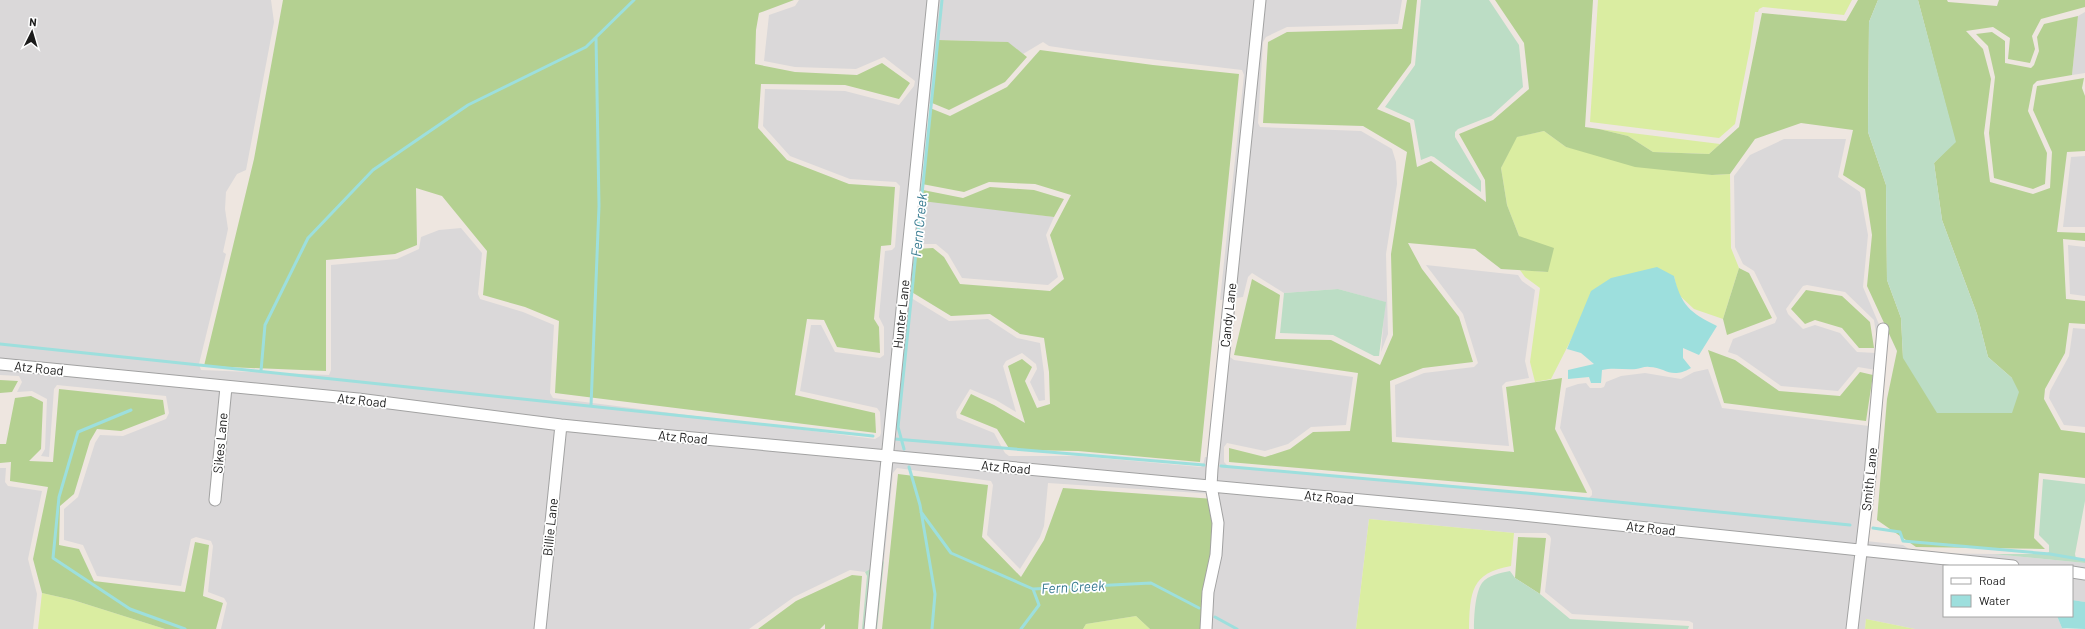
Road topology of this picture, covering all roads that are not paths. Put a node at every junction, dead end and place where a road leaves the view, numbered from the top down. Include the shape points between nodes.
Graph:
1 (933, 0) edge
2 (1260, 0) edge
3 (1883, 329) dead end
4 (0, 364) edge
5 (226, 387) junction
6 (561, 425) junction
7 (887, 456) junction
8 (1211, 486) junction
9 (215, 500) dead end
10 (1861, 550) junction
11 (2004, 565) edge
12 (2073, 572) edge
13 (2085, 574) edge
14 (540, 629) edge
15 (870, 629) edge
16 (1206, 629) edge
17 (1852, 629) edge

1 - 7 street, Hunter Lane
2 - 8 street, Candy Lane
3 - 10 street, Smith Lane
4 - 5 street, Atz Road
5 - 6 street, Atz Road via 358,399
5 - 9 street, Sikes Lane
6 - 7 street, Atz Road
6 - 14 street, Billie Lane
7 - 8 street, Atz Road
7 - 15 street, Hunter Lane
8 - 10 street, Atz Road
8 - 16 street, Candy Lane via 1218,523 1216,555 1208,592
10 - 11 street, Atz Road
10 - 17 street, Smith Lane
12 - 13 street

